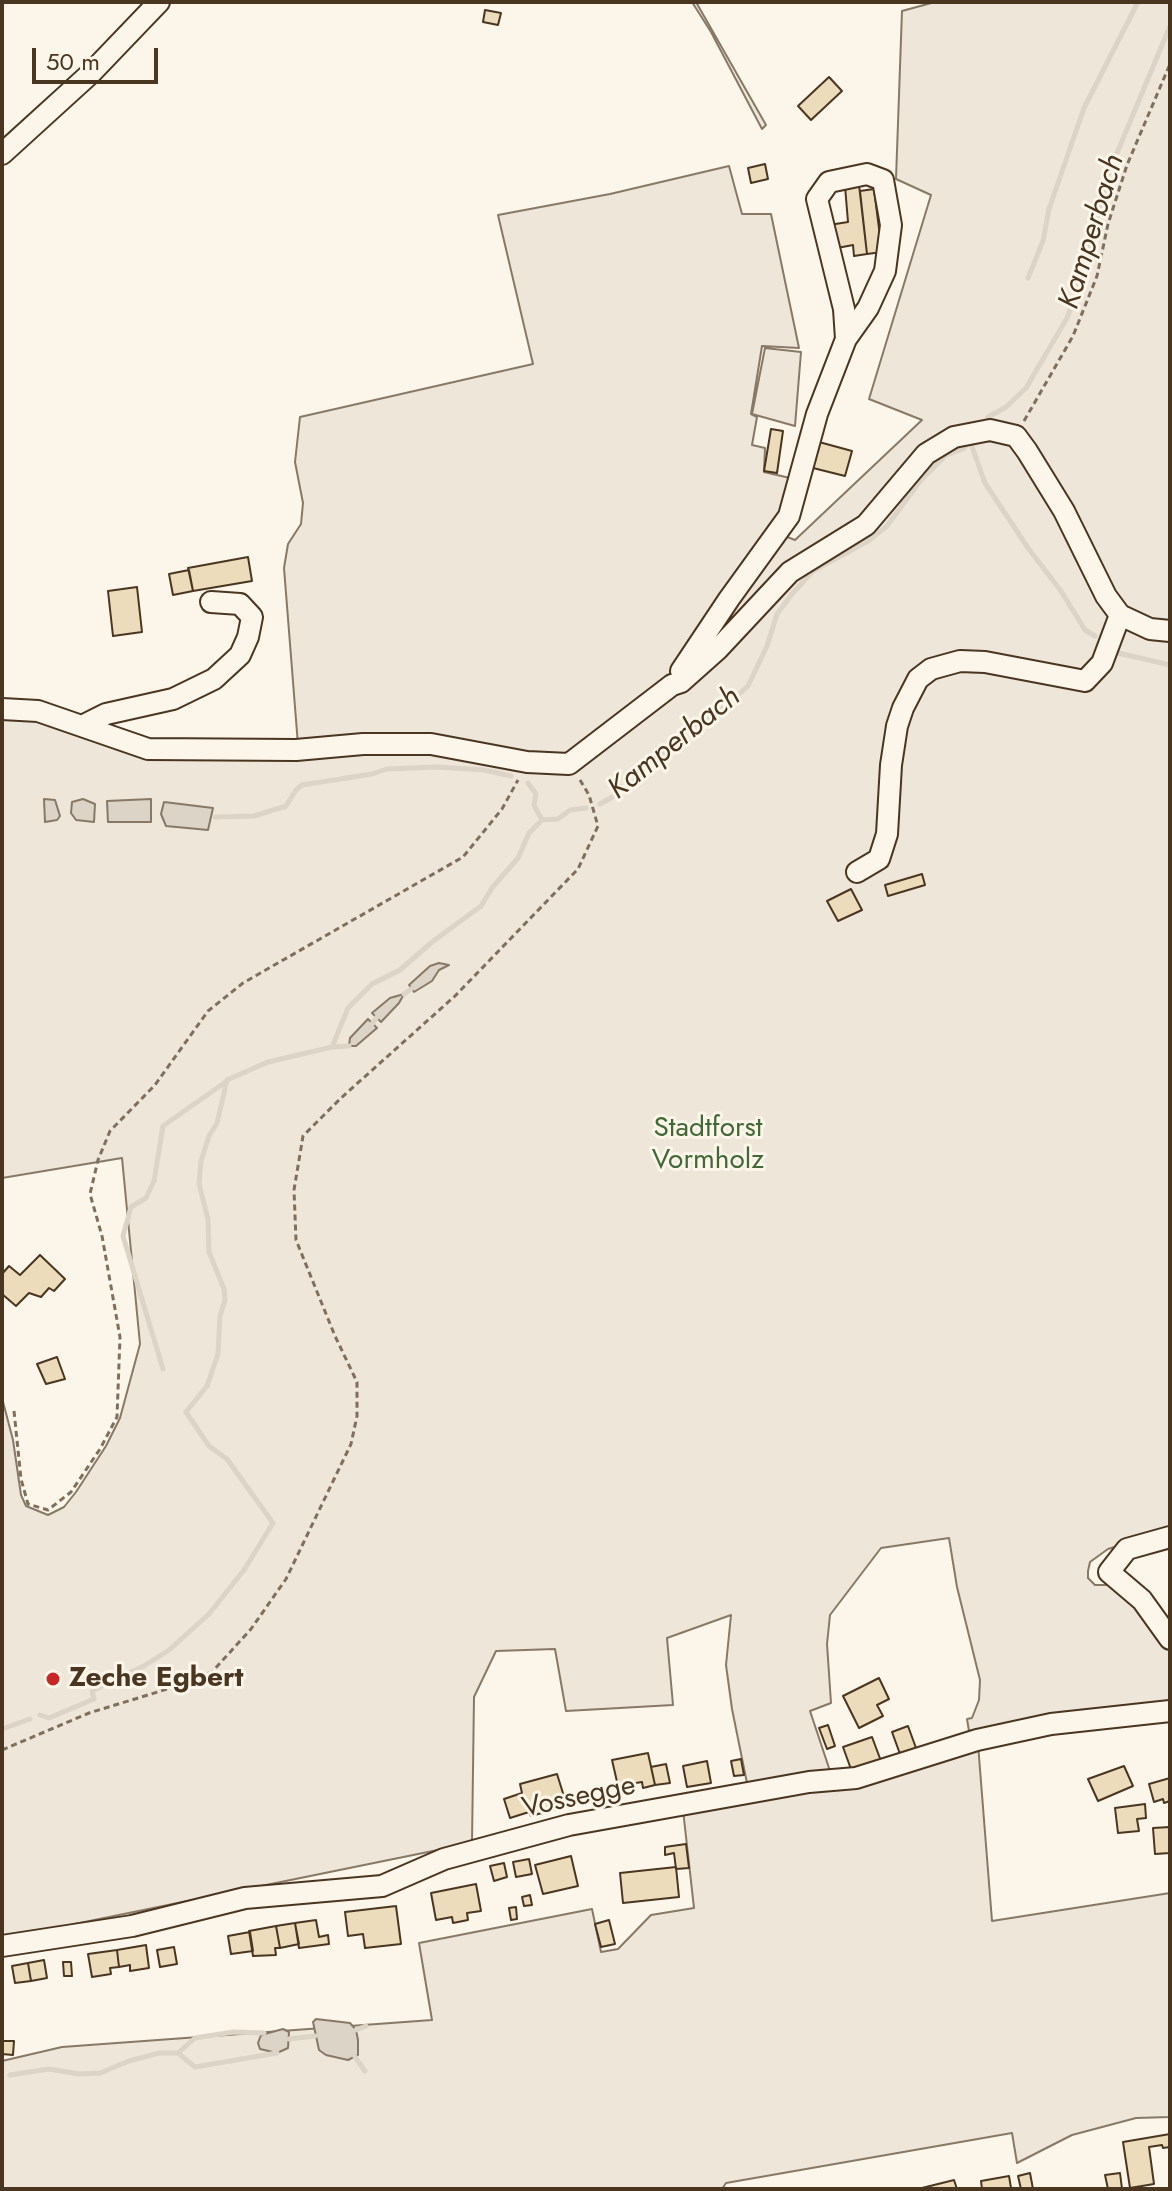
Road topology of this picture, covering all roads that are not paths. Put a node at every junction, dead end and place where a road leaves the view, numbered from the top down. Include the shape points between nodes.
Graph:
1 (159, 2) edge
2 (2, 154) edge
3 (846, 339) junction
4 (211, 602) dead end
5 (1120, 615) junction
6 (1170, 631) edge
7 (672, 685) junction
8 (2, 709) edge
9 (84, 725) junction
10 (857, 872) dead end
11 (1170, 1537) edge
12 (1170, 1639) edge
13 (1170, 1711) edge
14 (2, 1946) edge

1 - 2 street
3 - 3 street via 885,271 891,225 883,180 867,174 829,182 817,199 844,309
3 - 7 street via 817,414 789,516
4 - 9 street via 240,604 252,617 240,655 214,679 173,699 106,714
5 - 6 street via 1150,629
5 - 7 street via 1016,436 990,430 954,437 926,454 866,525 790,572 718,649
5 - 10 street via 1102,663 1085,681 960,661 931,669 918,679 897,726 887,834 879,859
7 - 9 street via 569,764 527,762 431,744 148,749
8 - 9 street via 38,711
11 - 12 street via 1127,1549 1109,1572 1142,1600
13 - 14 street, Vossegge via 1051,1724 977,1740 856,1778 569,1825 444,1859 382,1886 245,1898 132,1926

